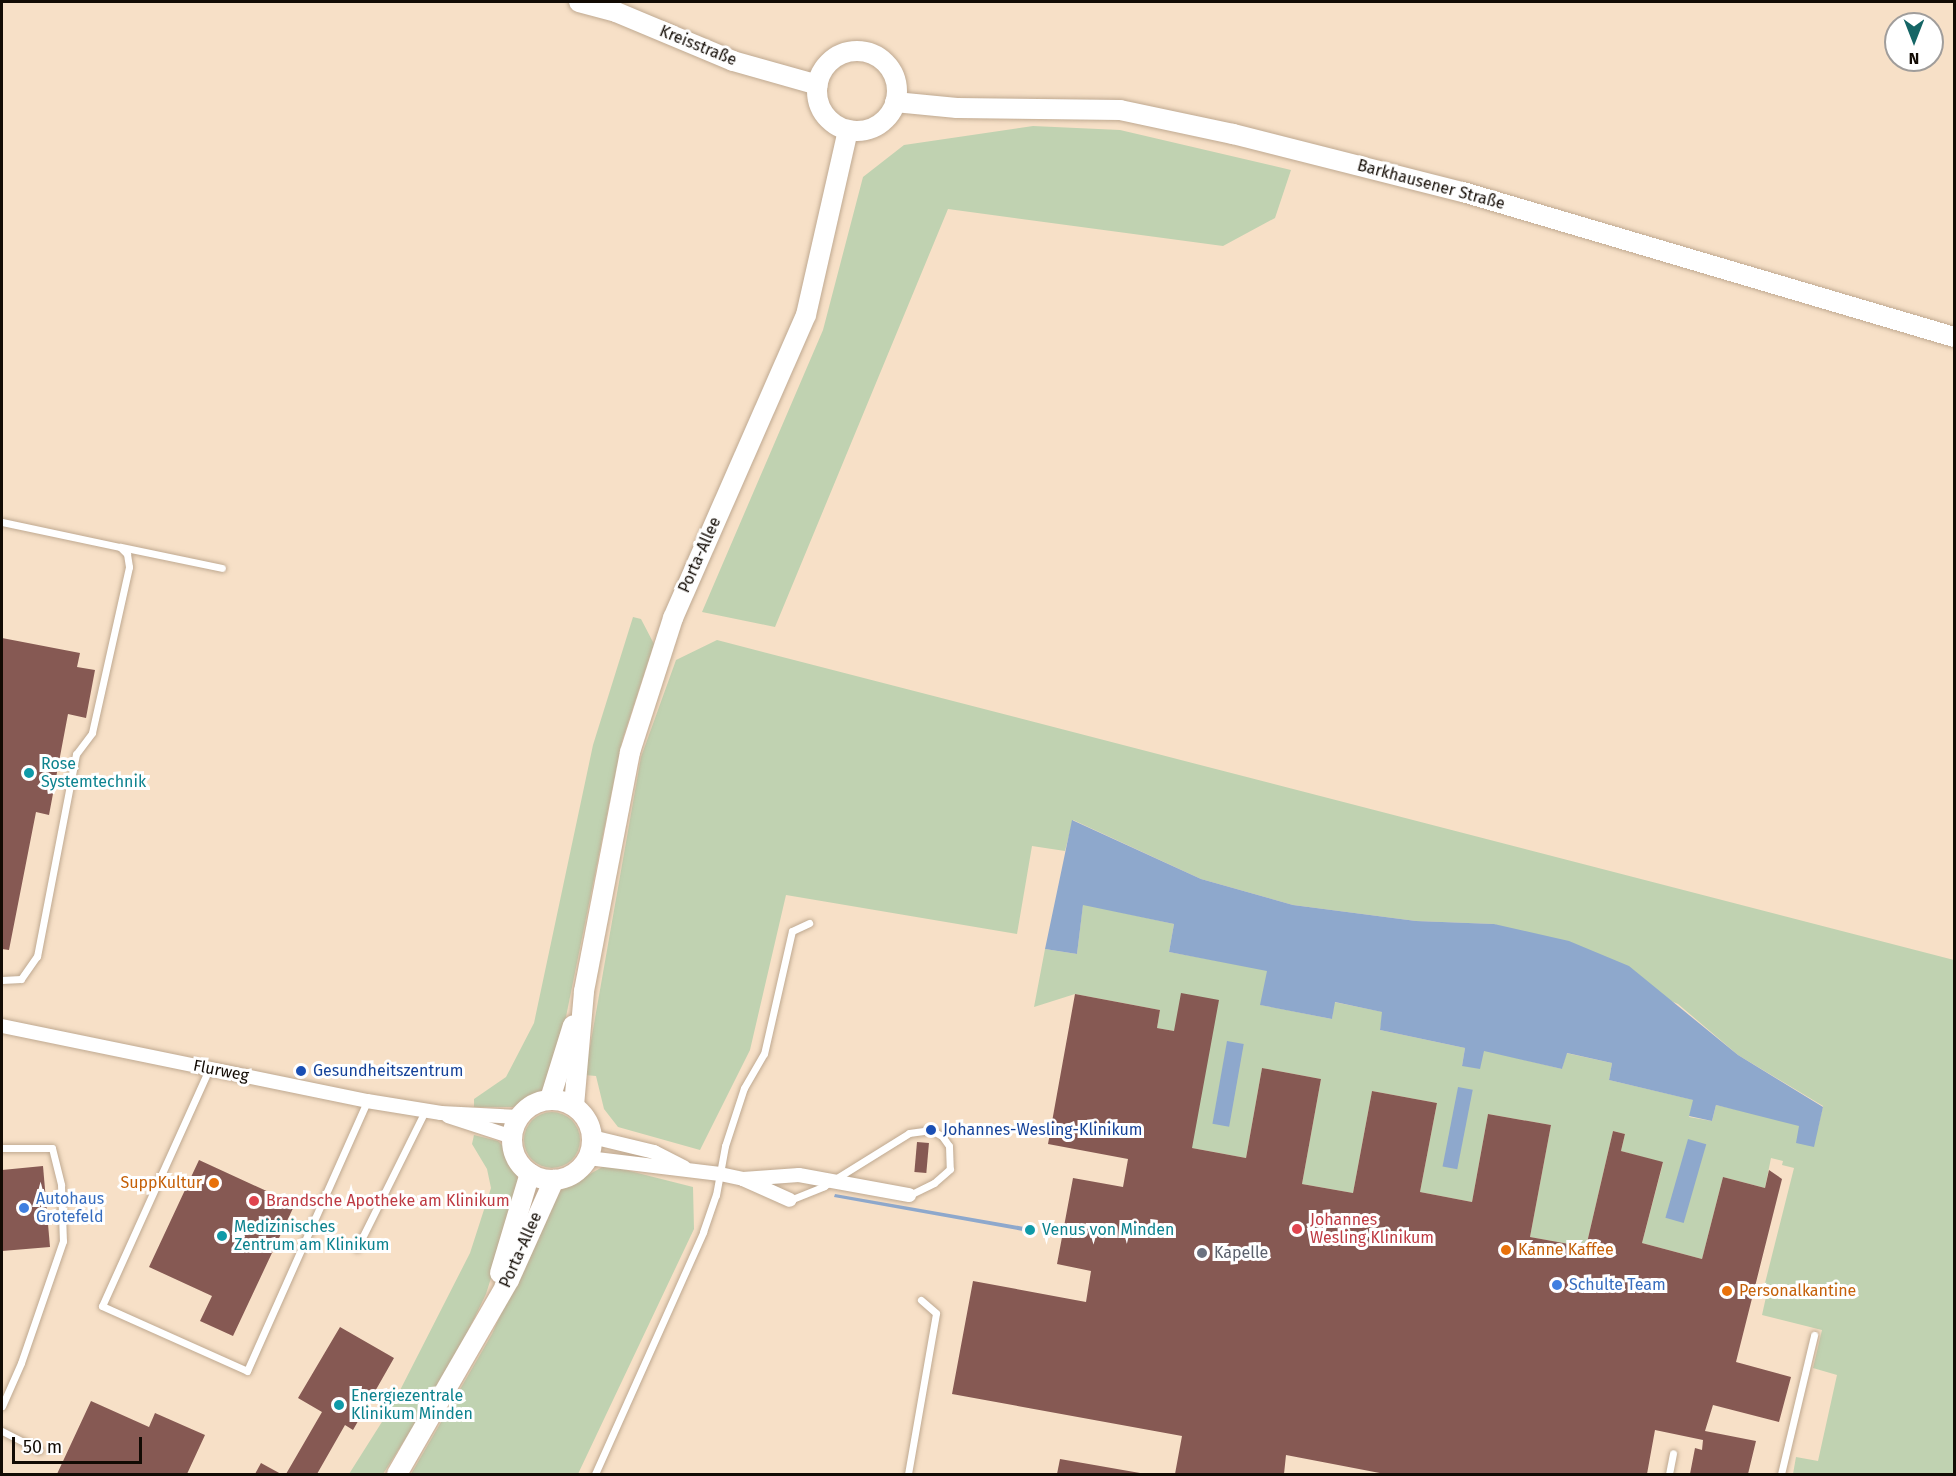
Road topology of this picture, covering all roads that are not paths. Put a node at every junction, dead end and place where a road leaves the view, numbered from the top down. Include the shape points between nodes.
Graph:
1 (579, 2) edge
2 (818, 85) junction
3 (895, 102) junction
4 (848, 130) junction
5 (1954, 337) edge
6 (2, 522) edge
7 (120, 547) junction
8 (222, 568) dead end
9 (809, 923) dead end
10 (2, 980) edge
11 (584, 991) junction
12 (2, 1026) edge
13 (209, 1069) junction
14 (549, 1099) junction
15 (368, 1101) junction
16 (574, 1106) junction
17 (425, 1111) junction
18 (441, 1113) junction
19 (519, 1117) junction
20 (512, 1137) junction
21 (592, 1137) junction
22 (2, 1148) edge
23 (588, 1158) junction
24 (686, 1168) junction
25 (530, 1173) junction
26 (720, 1174) junction
27 (743, 1179) junction
28 (554, 1180) junction
29 (833, 1180) junction
30 (909, 1195) joint
31 (790, 1200) joint
32 (357, 1248) dead end
33 (921, 1300) dead end
34 (486, 1319) junction
35 (1814, 1335) dead end
36 (2, 1406) edge
37 (2, 1431) edge
38 (39, 1450) dead end
39 (1673, 1453) dead end
40 (397, 1474) edge
41 (595, 1474) edge
42 (908, 1474) edge
43 (1669, 1474) edge
44 (1780, 1474) edge

1 - 2 street, Kreisstraße via 616,12 733,61
2 - 3 street via 826,66 837,57 863,52 886,64 894,76
2 - 4 street via 819,104 825,116
3 - 4 street via 877,125
3 - 5 street, Barkhausener Straße via 957,108 1120,110 1233,134 1497,202
4 - 11 street, Porta-Allee via 806,315 673,618 630,752
6 - 7 lane
7 - 8 lane
7 - 10 lane via 127,554 129,567 92,732 76,754 37,956 21,979
9 - 26 lane via 792,931 764,1054 744,1088
11 - 14 street, Porta-Allee
11 - 16 street, Porta-Allee
12 - 13 street, Flurweg
13 - 15 street, Flurweg
13 - 15 lane via 102,1306 247,1371
14 - 16 street
14 - 19 street via 532,1105
15 - 17 street, Flurweg
16 - 21 street via 587,1119
17 - 18 street, Flurweg
17 - 32 lane
18 - 19 street, Flurweg
18 - 20 street, Flurweg
19 - 20 street
20 - 25 street via 516,1157
21 - 23 street
21 - 24 street via 654,1152
22 - 36 lane via 52,1148 61,1185 63,1241 21,1364
23 - 24 street via 650,1168
23 - 28 street via 574,1173
24 - 26 street
25 - 28 street
25 - 34 street, Porta-Allee
26 - 27 street
26 - 41 lane via 703,1232
27 - 29 street via 783,1174
27 - 31 street
28 - 34 street, Porta-Allee via 509,1280
29 - 30 street
29 - 30 lane via 909,1132 931,1130 949,1146 950,1169 934,1183
29 - 31 lane
33 - 42 lane via 936,1313
34 - 40 street, Porta-Allee
35 - 44 lane
37 - 38 lane
39 - 43 lane

